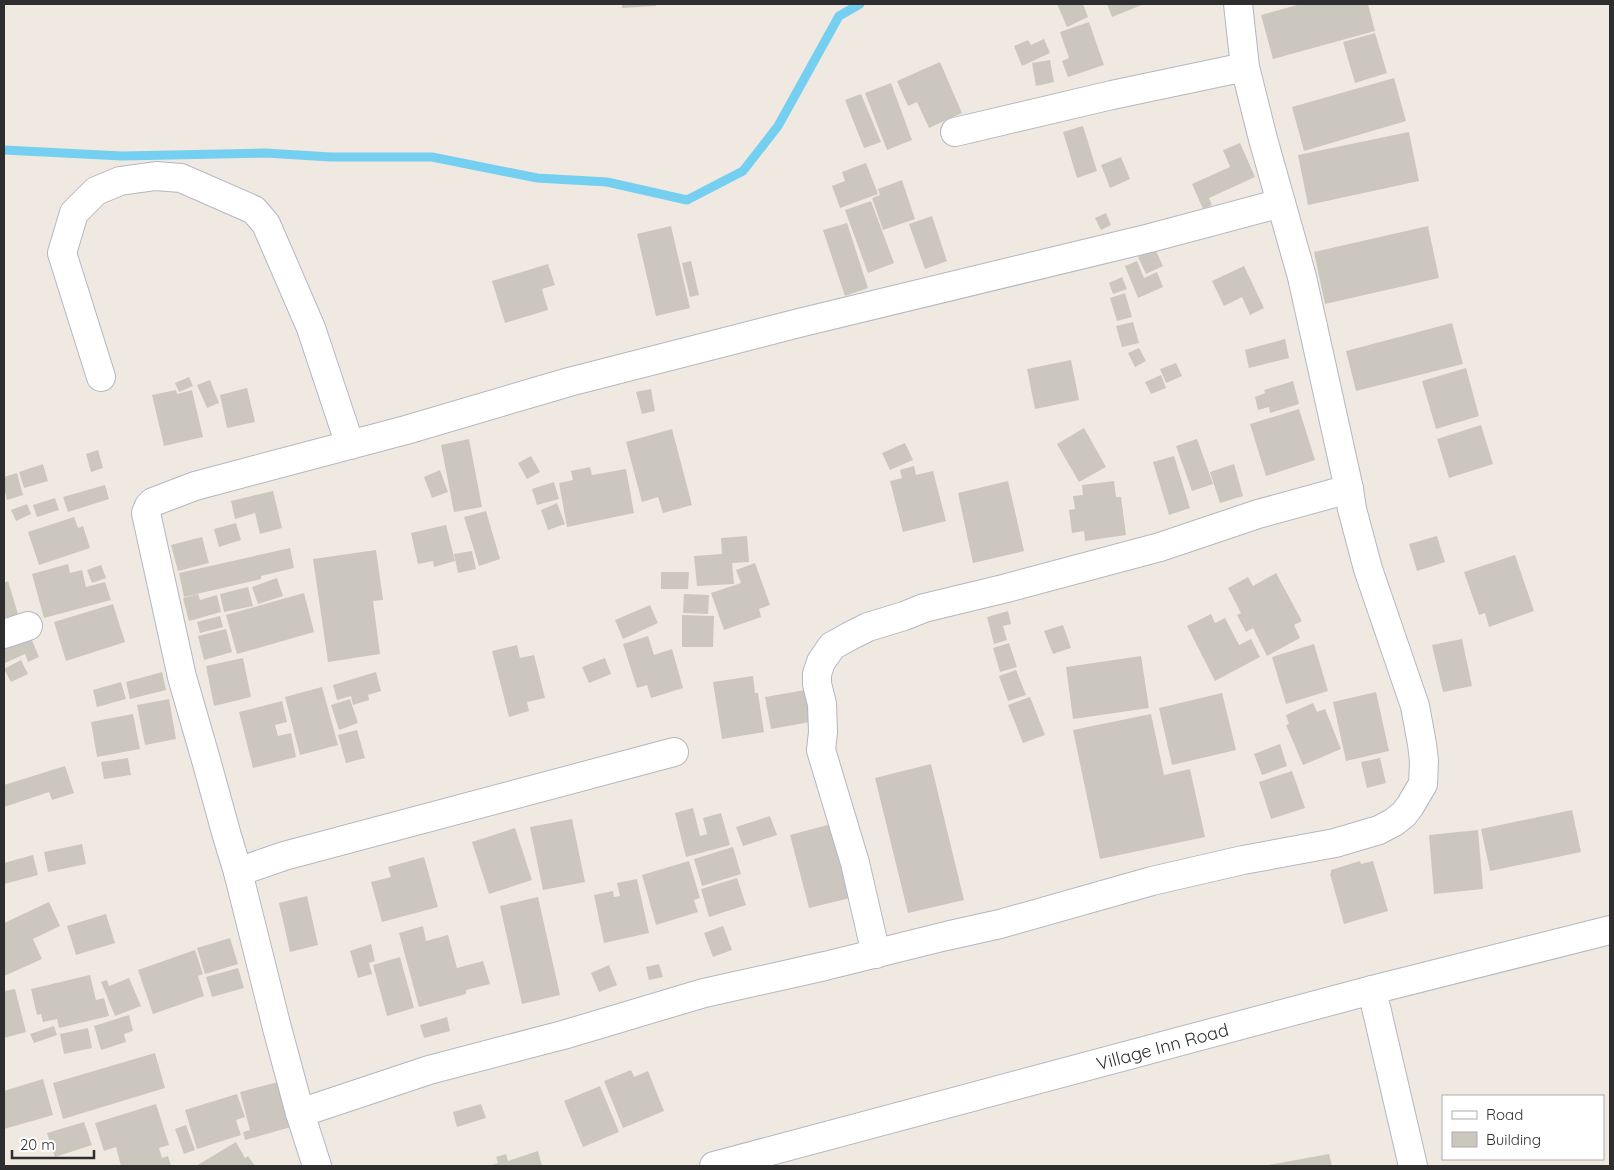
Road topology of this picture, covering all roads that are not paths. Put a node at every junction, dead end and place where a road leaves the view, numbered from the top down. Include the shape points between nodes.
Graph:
1 (1238, 4) edge
2 (1245, 67) junction
3 (955, 132) dead end
4 (1281, 203) junction
5 (101, 377) dead end
6 (350, 445) junction
7 (1349, 488) junction
8 (674, 752) dead end
9 (238, 872) junction
10 (1610, 930) edge
11 (876, 954) junction
12 (1372, 990) junction
13 (300, 1113) junction
14 (317, 1166) edge
15 (714, 1166) edge
16 (1413, 1166) edge

1 - 2 street
2 - 3 street
2 - 4 street
4 - 6 street via 569,382
4 - 7 street via 1302,277
5 - 6 street via 62,253 74,213 96,191 120,181 156,176 181,178 254,210 266,224 311,328
6 - 9 street via 195,486 153,502 146,513 182,678
7 - 11 street via 1160,547 924,608 868,627 832,646 817,674 822,704 821,750 855,863
7 - 11 street via 1368,569 1415,706 1422,744 1423,784 1404,814 1379,830 1335,843 1152,881 1000,924
8 - 9 street via 284,856
9 - 13 street
10 - 12 street, Village Inn Road
11 - 13 street via 704,993 429,1070
12 - 15 street, Village Inn Road
12 - 16 street
13 - 14 street

